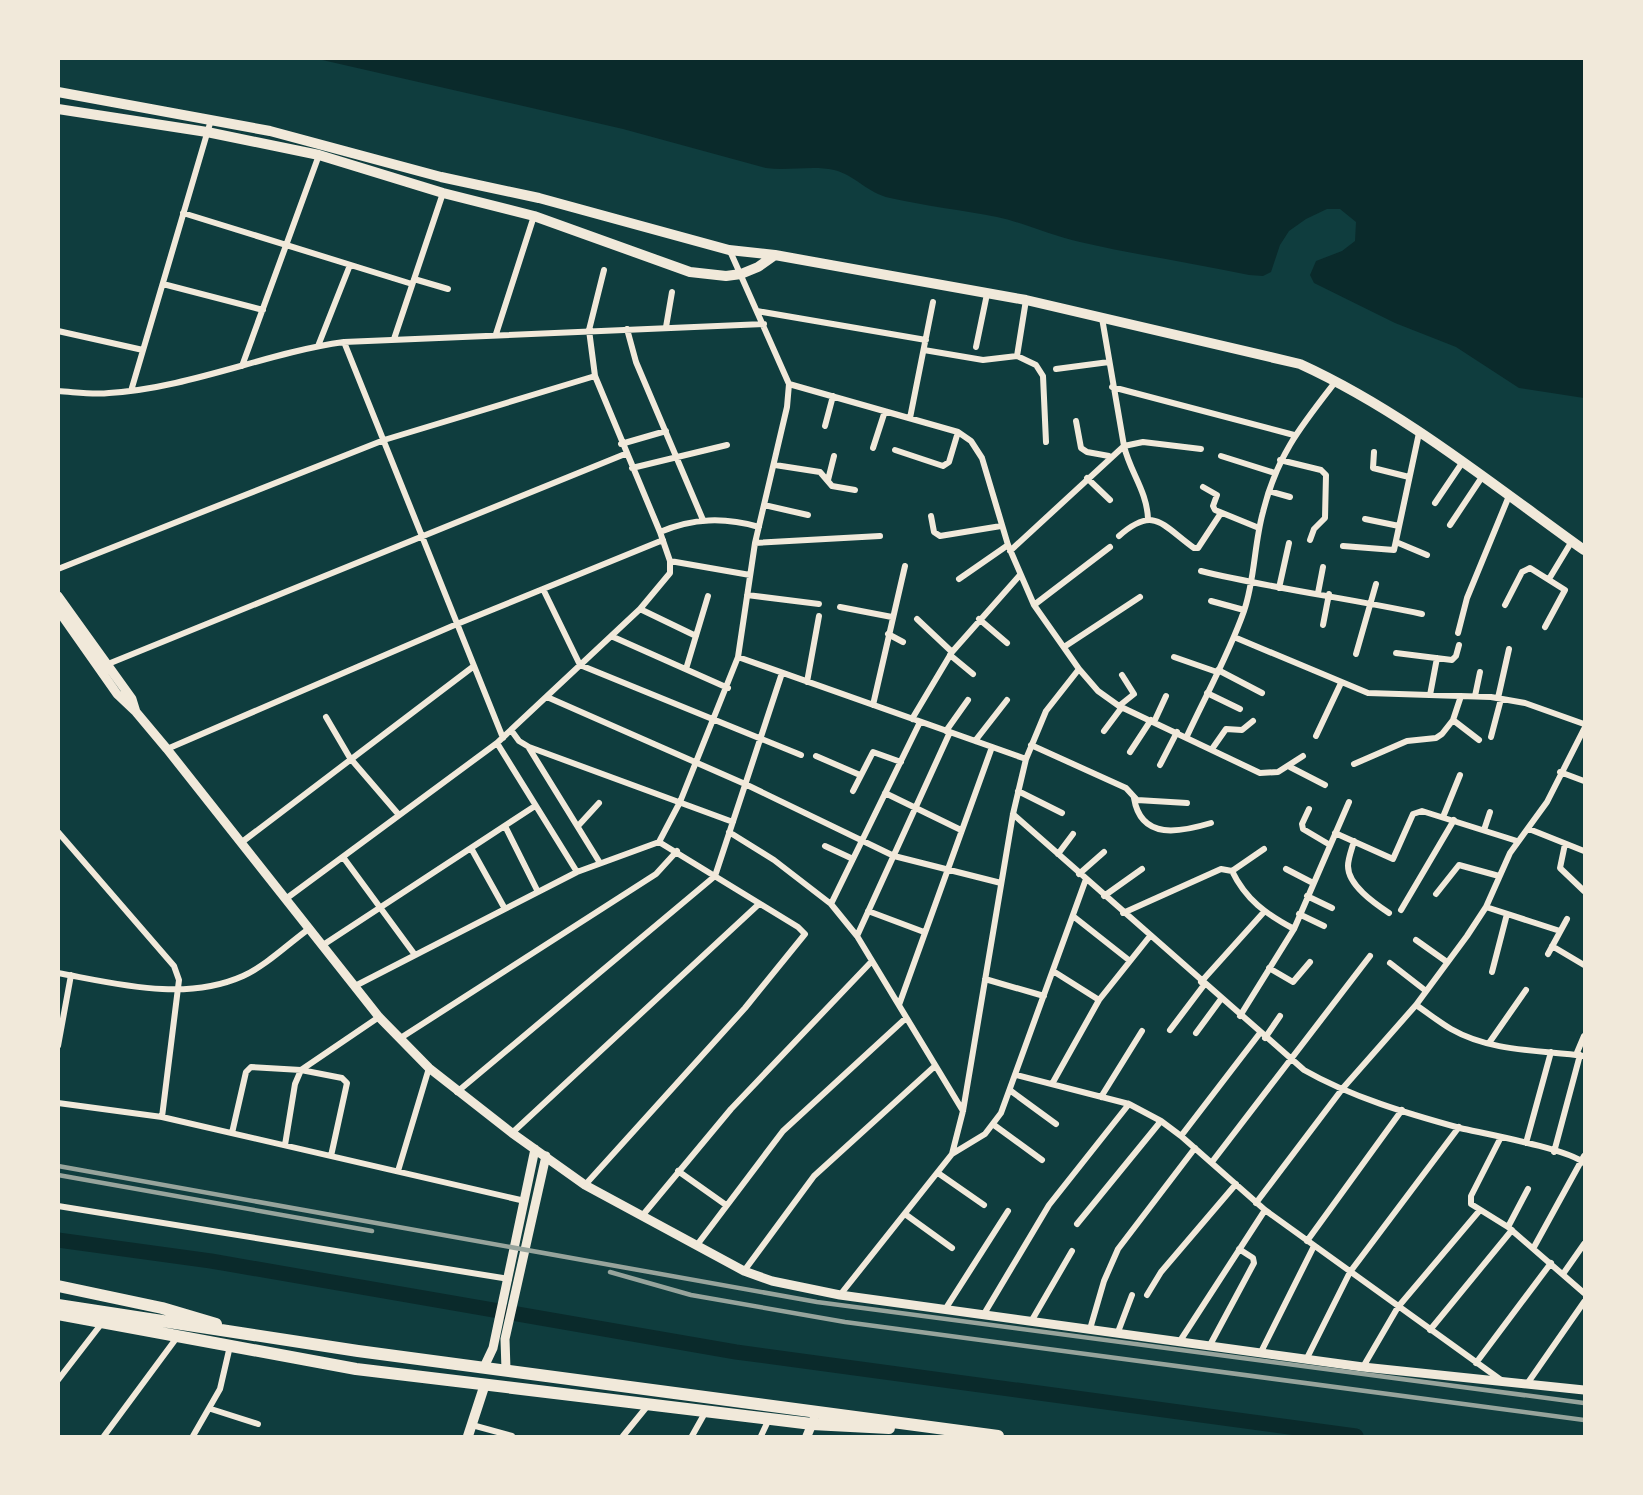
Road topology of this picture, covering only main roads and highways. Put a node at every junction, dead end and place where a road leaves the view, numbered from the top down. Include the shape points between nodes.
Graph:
1 (58, 92) edge
2 (58, 109) edge
3 (775, 255) junction
4 (1584, 550) edge
5 (58, 1286) edge
6 (58, 1305) edge
7 (58, 1314) edge
8 (264, 1337) junction
9 (358, 1351) junction
10 (356, 1369) junction
11 (485, 1384) junction
12 (903, 1425) junction
13 (946, 1434) edge
14 (468, 1437) edge
15 (998, 1437) edge

1 - 3 main road via 270,131 729,250
2 - 3 main road via 207,132 319,155 534,216 690,272 741,274
3 - 4 main road via 1026,300 1300,364 1337,381 1419,432
5 - 8 main road via 162,1308
6 - 8 main road
7 - 10 main road
8 - 9 main road
9 - 10 main road
9 - 12 main road
10 - 11 main road
11 - 12 main road via 812,1424 884,1428
11 - 14 main road
12 - 13 main road
13 - 15 main road

